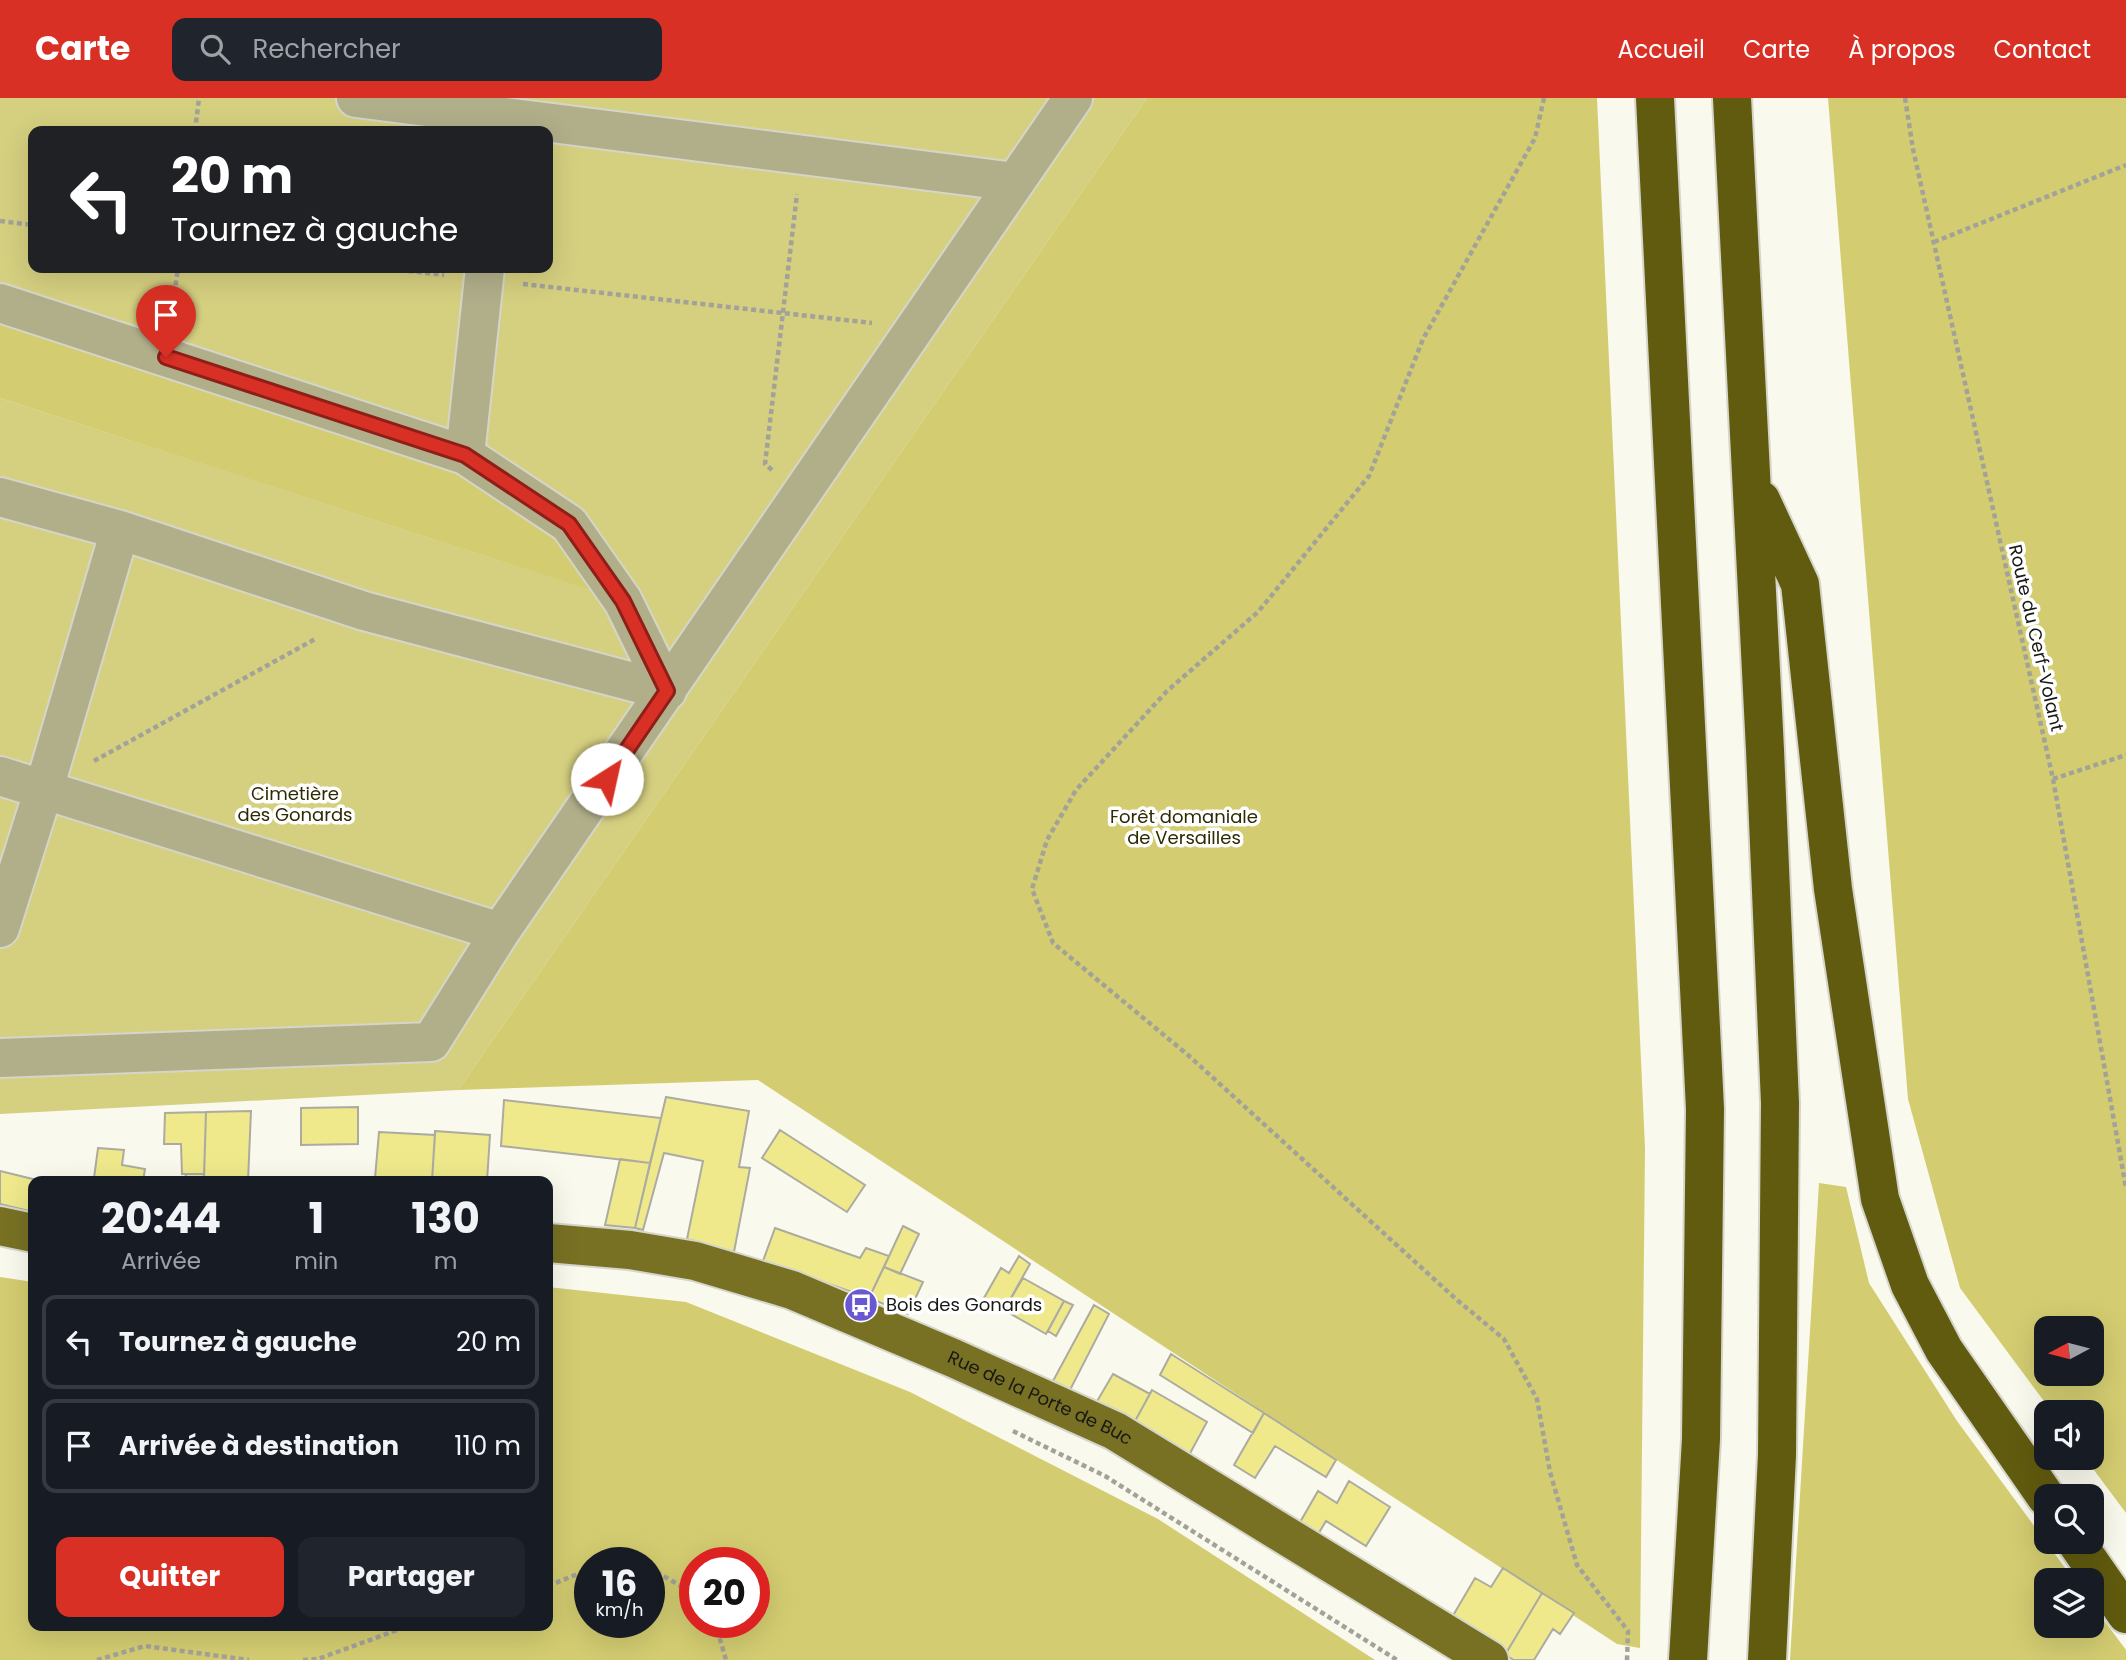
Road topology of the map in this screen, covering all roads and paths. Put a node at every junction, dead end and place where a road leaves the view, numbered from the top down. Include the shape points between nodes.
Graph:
1 (199, 98) edge
2 (356, 98) edge
3 (1073, 98) edge
4 (1544, 98) edge
5 (1655, 98) edge
6 (1732, 98) edge
7 (1905, 98) edge
8 (502, 116) edge
9 (196, 126) edge
10 (802, 155) junction
11 (2126, 165) edge
12 (1015, 182) junction
13 (0, 221) edge
14 (28, 224) edge
15 (1934, 243) junction
16 (177, 273) edge
17 (484, 274) edge
18 (0, 303) edge
19 (916, 327) junction
20 (166, 357) junction
21 (465, 455) junction
22 (1752, 482) junction
23 (803, 493) junction
24 (0, 497) edge
25 (120, 530) junction
26 (317, 638) dead end
27 (667, 691) junction
28 (2126, 755) edge
29 (0, 776) edge
30 (2053, 779) junction
31 (44, 789) junction
32 (0, 928) edge
33 (500, 932) junction
34 (0, 1058) edge
35 (2126, 1188) edge
36 (0, 1226) edge
37 (28, 1232) edge
38 (553, 1243) edge
39 (1007, 1428) dead end
40 (2037, 1484) edge
41 (2084, 1554) edge
42 (574, 1575) edge
43 (553, 1584) edge
44 (2126, 1614) edge
45 (394, 1631) edge
46 (720, 1638) edge
47 (97, 1660) edge
48 (249, 1660) edge
49 (303, 1660) edge
50 (726, 1660) edge
51 (1396, 1660) edge
52 (1489, 1660) edge
53 (1627, 1660) edge
54 (1688, 1660) edge
55 (1767, 1660) edge

1 - 9 path
2 - 8 lane
3 - 12 lane
4 - 53 path via 1535,138 1423,339 1368,476 1258,612 1167,691 1076,790 1046,840 1032,889 1053,943 1188,1055 1504,1339 1537,1399 1550,1472 1577,1564 1628,1631
5 - 54 highway via 1705,1109 1700,1438
6 - 22 highway
7 - 15 path, Route du Cerf-Volant
8 - 10 lane
10 - 12 lane
10 - 23 path via 765,464
11 - 15 path
12 - 19 lane
13 - 14 path
15 - 30 path, Route du Cerf-Volant
16 - 20 path
17 - 19 path
17 - 21 lane
18 - 20 lane
19 - 23 lane
20 - 21 lane
21 - 27 lane via 569,524 623,601
22 - 40 highway via 1800,584 1833,889 1880,1199 1910,1285 1944,1350
22 - 55 highway via 1780,1103 1777,1455
23 - 27 lane
24 - 25 lane
25 - 27 lane via 364,611
25 - 31 lane
26 - 31 path
27 - 33 lane
28 - 30 path
29 - 31 lane
30 - 35 path, Route du Cerf-Volant
31 - 32 lane
31 - 33 lane
33 - 34 lane via 430,1042
36 - 37 main road
38 - 52 main road, Rue de la Porte de Buc via 695,1261 792,1290 953,1358 1115,1431
39 - 51 path via 1105,1476
41 - 44 highway
42 - 43 path
45 - 49 path via 318,1659
46 - 50 path
47 - 48 path via 145,1646

